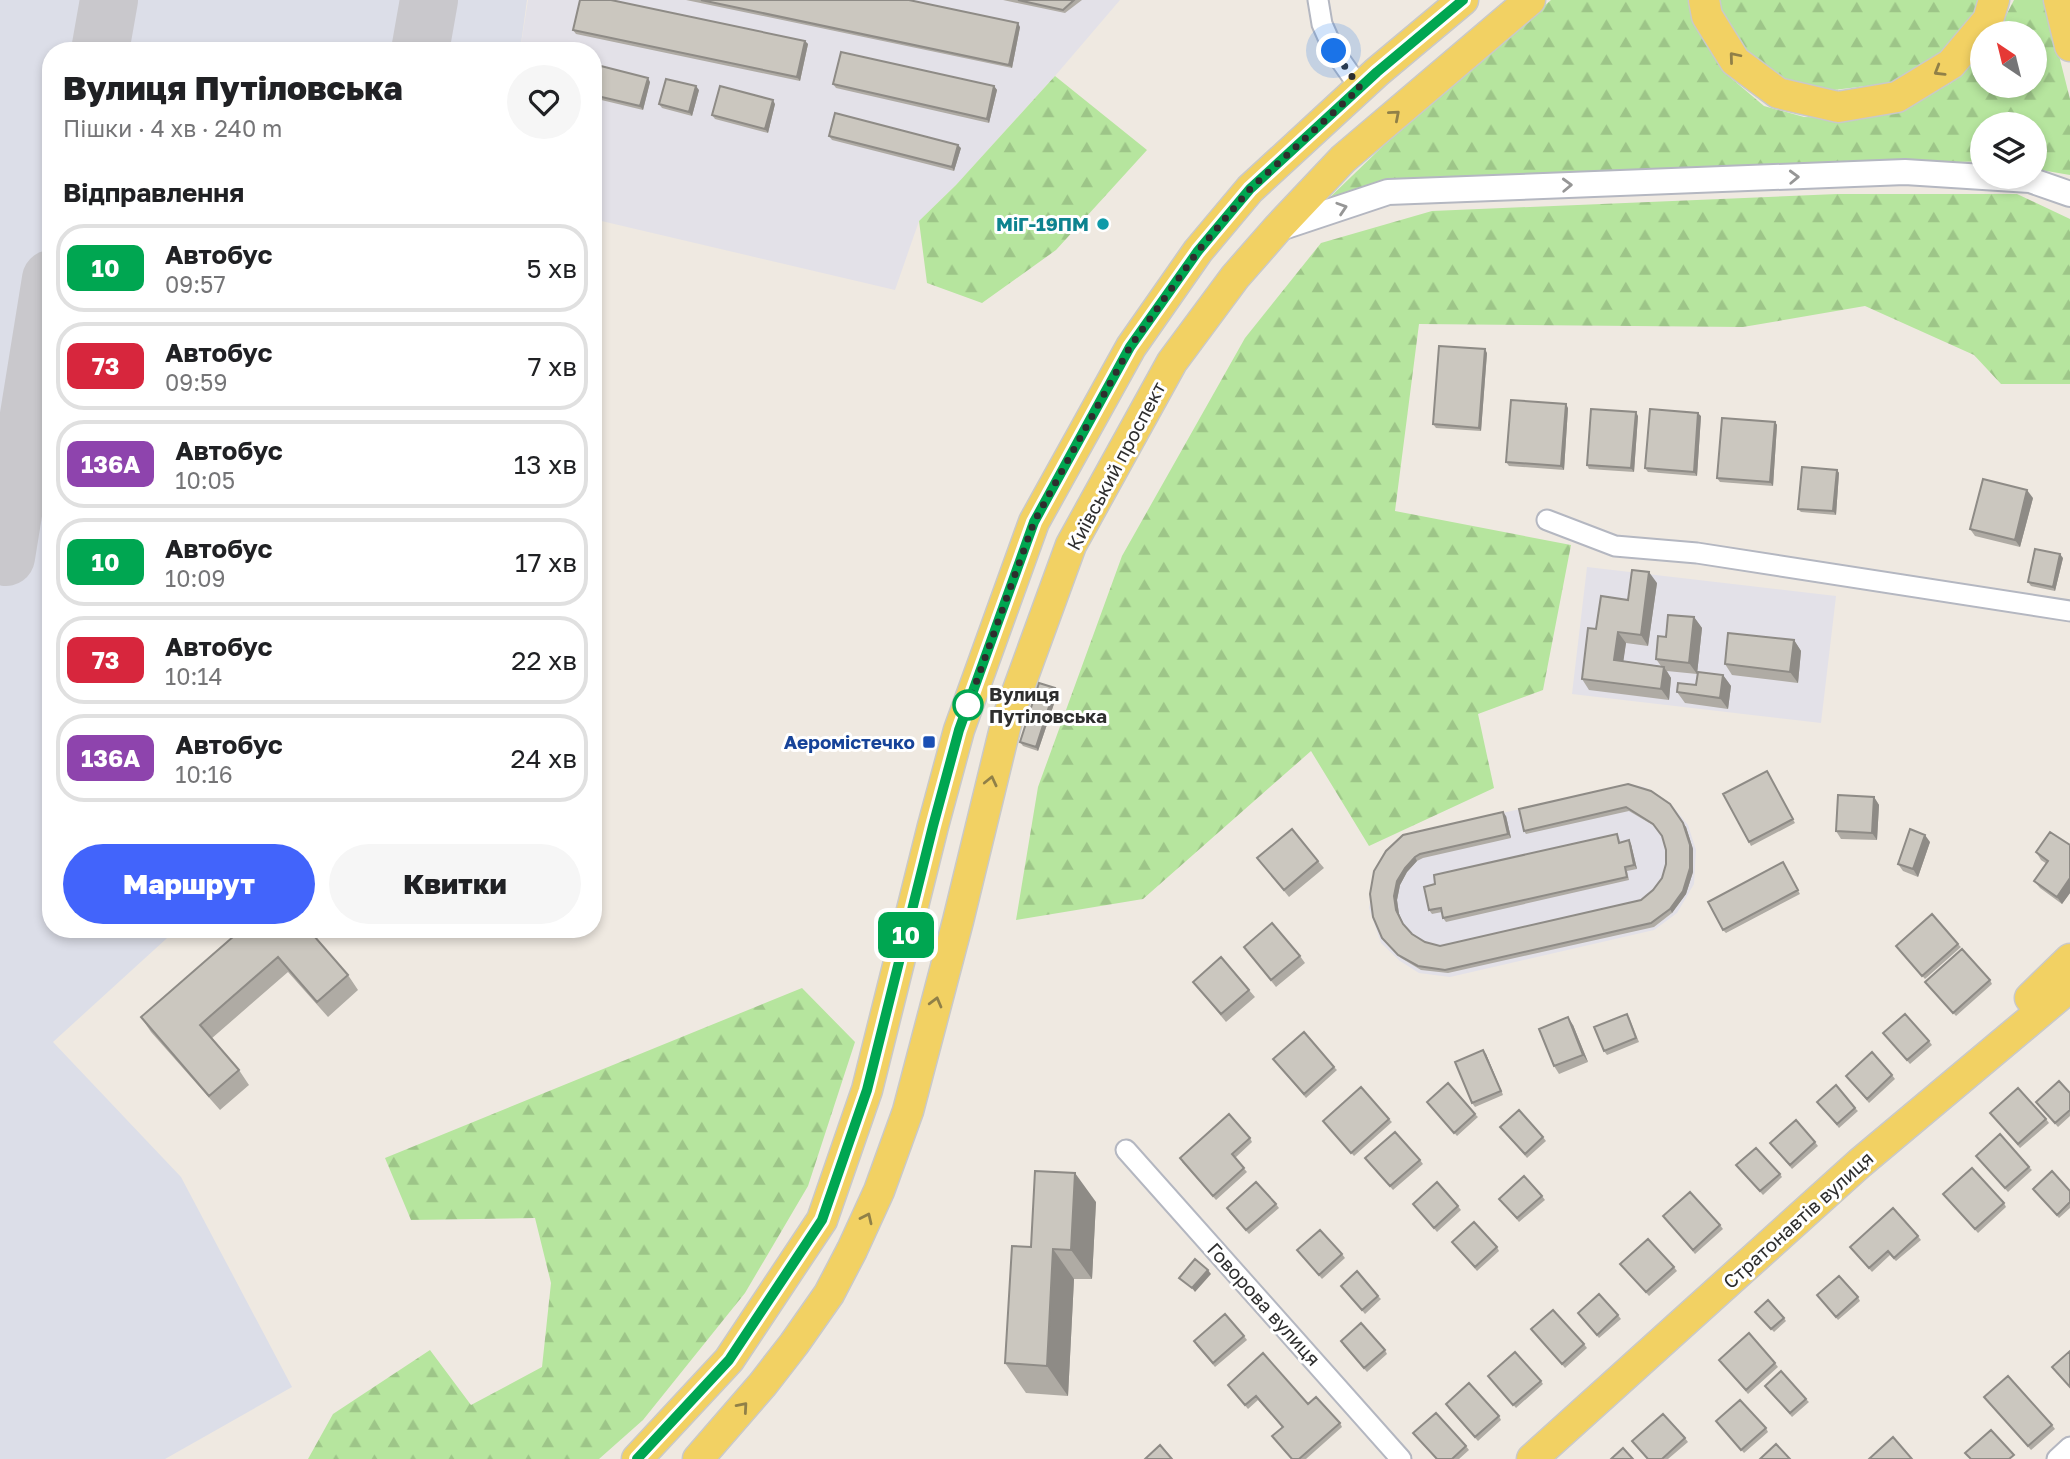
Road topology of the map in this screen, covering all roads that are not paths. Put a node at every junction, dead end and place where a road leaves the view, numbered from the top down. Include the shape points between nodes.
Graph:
1 (1318, 0) edge
2 (1436, 0) edge
3 (1463, 0) edge
4 (1530, 0) edge
5 (1704, 0) edge
6 (1994, 0) edge
7 (2059, 0) edge
8 (2070, 46) edge
9 (1369, 80) junction
10 (1250, 189) junction
11 (2070, 194) edge
12 (1277, 229) junction
13 (1198, 251) junction
14 (1235, 277) junction
15 (1547, 520) dead end
16 (2070, 611) edge
17 (933, 826) junction
18 (977, 838) junction
19 (958, 921) junction
20 (908, 925) junction
21 (2070, 959) edge
22 (2070, 987) edge
23 (1126, 1150) dead end
24 (1860, 1163) junction
25 (2070, 1447) edge
26 (637, 1459) edge
27 (698, 1459) edge
28 (1401, 1459) edge
29 (1532, 1459) edge
30 (2057, 1459) edge

1 - 9 street via 1334,51
2 - 9 main road
3 - 9 main road
12 -> 4 main road, Київський проспект via 1343,159
6 -> 5 main road via 1988,20 1951,64 1897,97 1838,107 1778,93 1735,61 1707,16
7 - 8 main road
9 - 10 main road
10 - 12 main road via 1250,212
10 - 13 main road
12 -> 11 street via 1388,192 1905,172 2031,180
12 - 14 main road, Київський проспект
13 - 14 main road via 1218,246 1232,257
13 - 17 main road via 1130,347 1034,522 959,730
18 -> 14 main road, Київський проспект via 1007,720 1071,545 1172,362
15 - 16 street via 1615,546 1697,553
17 - 18 main road
17 - 20 main road
18 - 19 main road, Київський проспект
19 - 20 main road
27 -> 19 main road, Київський проспект via 794,1344 829,1294 852,1250 908,1111
20 - 26 main road via 867,1090 822,1220 729,1360
21 - 24 main road
22 - 24 main road, Стратонавтів вулиця
23 - 28 street, Говорова вулиця
24 - 29 main road, Стратонавтів вулиця
25 - 30 street

